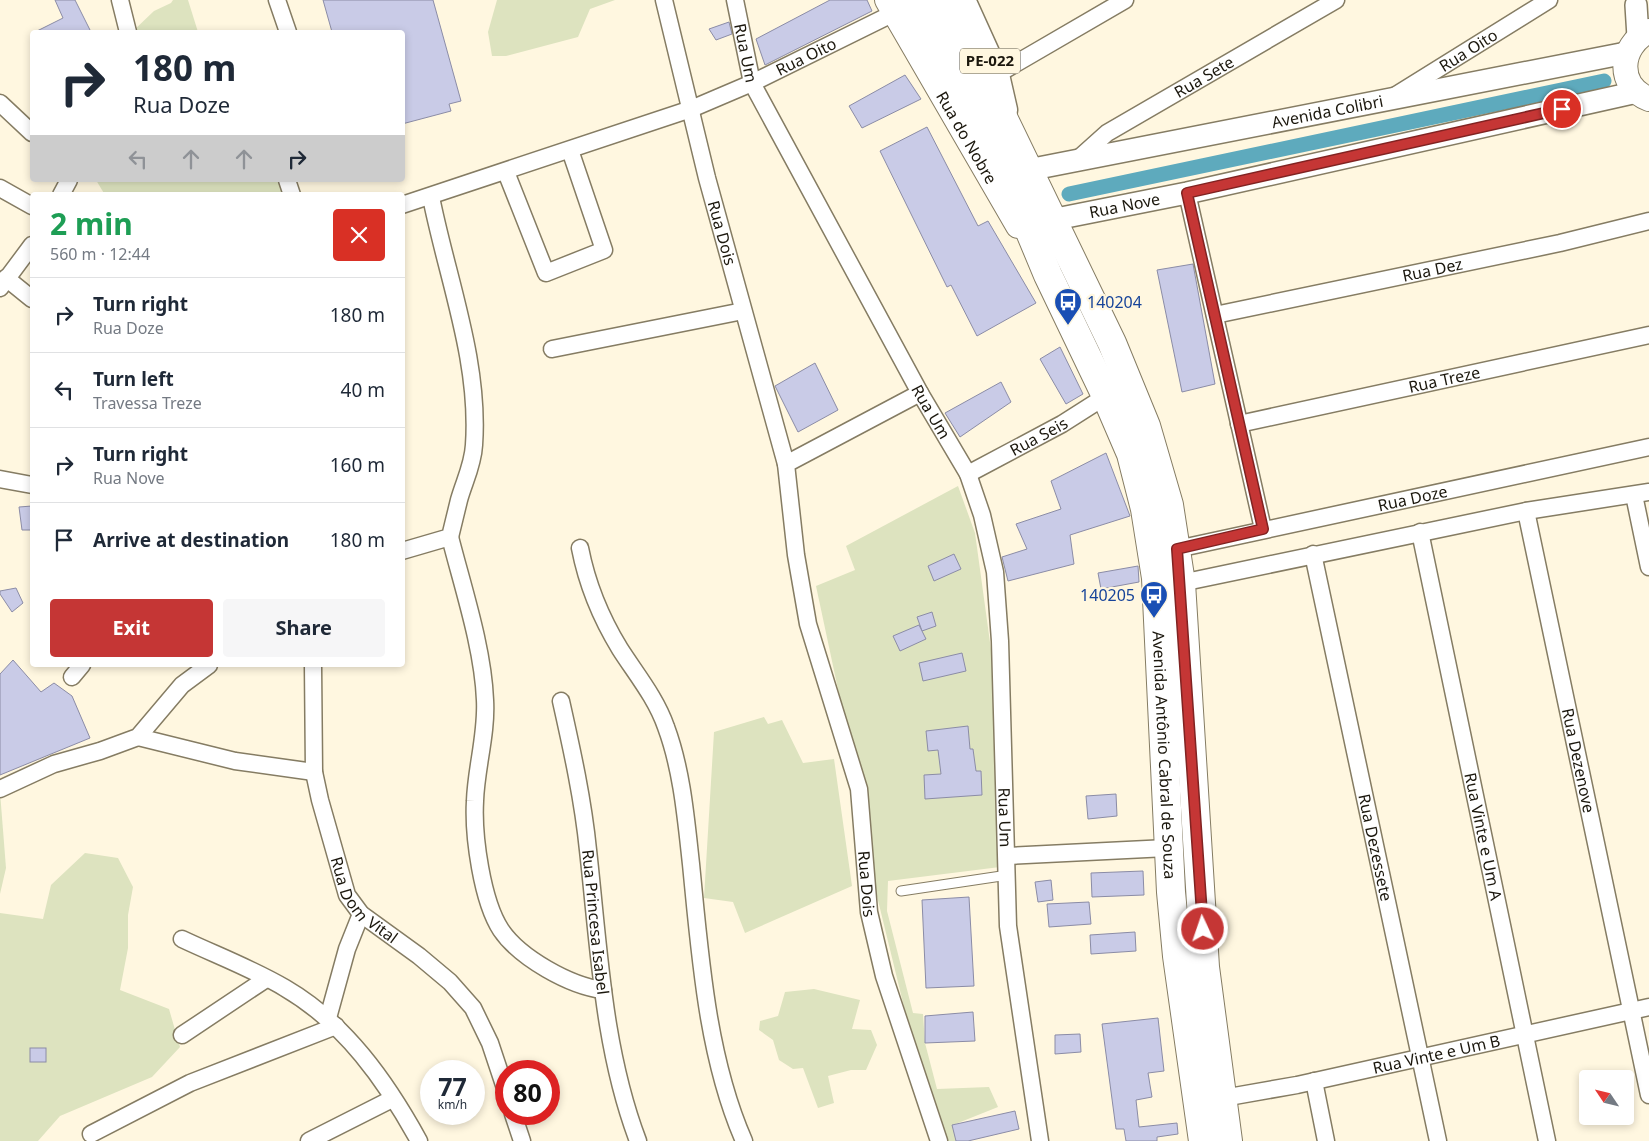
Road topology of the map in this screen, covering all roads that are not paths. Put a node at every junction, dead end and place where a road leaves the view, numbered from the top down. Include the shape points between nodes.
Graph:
1 (120, 0) edge
2 (277, 0) edge
3 (664, 0) edge
4 (735, 0) edge
5 (935, 0) edge
6 (962, 0) edge
7 (1126, 0) edge
8 (1336, 0) edge
9 (1549, 0) edge
10 (898, 4) edge
11 (1639, 24) edge
12 (128, 30) edge
13 (287, 30) edge
14 (996, 75) junction
15 (752, 83) junction
16 (1643, 95) edge
17 (1387, 100) junction
18 (0, 103) edge
19 (691, 109) junction
20 (1007, 126) junction
21 (30, 131) edge
22 (570, 150) junction
23 (1078, 159) junction
24 (1028, 170) junction
25 (506, 172) junction
26 (0, 188) edge
27 (1187, 193) junction
28 (430, 197) junction
29 (405, 204) edge
30 (30, 205) edge
31 (1051, 220) junction
32 (1649, 221) edge
33 (30, 248) edge
34 (3, 283) edge
35 (30, 298) edge
36 (743, 311) junction
37 (1215, 315) junction
38 (1649, 335) edge
39 (552, 349) dead end
40 (920, 393) junction
41 (1106, 396) junction
42 (1240, 424) junction
43 (1649, 447) edge
44 (786, 464) junction
45 (968, 474) junction
46 (0, 479) edge
47 (30, 485) edge
48 (1642, 494) edge
49 (1526, 511) junction
50 (1263, 529) junction
51 (1420, 532) junction
52 (450, 537) junction
53 (580, 548) dead end
54 (1177, 549) junction
55 (405, 550) edge
56 (1313, 554) junction
57 (1649, 567) edge
58 (1181, 583) junction
59 (206, 667) edge
60 (313, 667) edge
61 (561, 701) dead end
62 (138, 737) junction
63 (314, 772) junction
64 (0, 789) edge
65 (1167, 848) junction
66 (1008, 856) junction
67 (1008, 875) junction
68 (901, 891) dead end
69 (361, 914) junction
70 (182, 939) dead end
71 (266, 978) junction
72 (603, 990) junction
73 (1649, 1007) edge
74 (1631, 1011) junction
75 (332, 1022) junction
76 (1524, 1033) junction
77 (182, 1035) dead end
78 (1420, 1057) junction
79 (496, 1060) edge
80 (1314, 1081) junction
81 (1649, 1096) edge
82 (1223, 1098) junction
83 (392, 1099) junction
84 (517, 1125) edge
85 (91, 1134) dead end
86 (936, 1140) edge
87 (309, 1141) edge
88 (419, 1141) edge
89 (522, 1141) edge
90 (638, 1141) edge
91 (744, 1141) edge
92 (1040, 1141) edge
93 (1203, 1141) edge
94 (1228, 1141) edge
95 (1326, 1141) edge
96 (1438, 1141) edge
97 (1547, 1141) edge

1 - 12 street
2 - 13 street
3 - 19 street, Rua Dois
4 - 15 street, Rua Um
5 - 20 highway, Avenida Antônio Cabral de Souza / PE-022
6 - 14 main road, PE-022
7 - 14 street
8 - 23 street, Rua Sete via 1107,133
9 - 17 street, Rua Oito
10 - 15 street, Rua Oito
10 - 41 highway, Avenida Antônio Cabral de Souza / PE-022 via 943,53 1000,160 1048,275
11 - 16 main road via 1625,74
11 - 17 street, Avenida Colibri
14 - 20 main road, PE-022
15 - 19 street, Rua Oito
15 - 40 street, Rua Um
16 - 27 street, Rua Nove
17 - 23 street, Avenida Colibri
18 - 21 street
19 - 22 street, Rua Oito
19 - 36 street, Rua Dois
20 - 24 highway, Avenida Antônio Cabral de Souza / PE-022
22 - 25 street, Rua Oito
22 - 25 street via 604,250 546,273
23 - 24 street, Avenida Colibri
24 - 31 highway, Avenida Antônio Cabral de Souza / PE-022
25 - 28 street, Rua Oito
26 - 30 street
27 - 31 street, Rua Nove
27 - 37 street
28 - 29 street, Rua Oito
28 - 52 street via 466,352 474,404 474,446
31 - 54 highway, Avenida Antônio Cabral de Souza / PE-022 via 1112,343 1146,426 1169,505
32 - 37 street, Rua Dez via 1560,243
33 - 34 street
34 - 35 street
36 - 39 street
36 - 44 street, Rua Dois
37 - 42 street
38 - 42 street, Rua Treze
40 - 44 street
40 - 45 street, Rua Um
41 - 45 street, Rua Seis via 1062,424
41 - 65 highway, Avenida Antônio Cabral de Souza / PE-022 via 1131,454 1145,509 1156,578
42 - 50 street
43 - 50 street, Rua Doze
44 - 86 street, Rua Dois via 808,624 859,789 869,912 884,976
45 - 66 street, Rua Um via 982,515 994,572 1000,641
46 - 47 street
48 - 49 street
48 - 57 street
49 - 51 street
49 - 74 street, Rua Dezenove
50 - 54 street, Rua Doze
51 - 56 street
51 - 76 street, Rua Vinte e Um A
52 - 55 street
52 - 72 street via 482,668 485,693 474,834 489,902 501,930 536,961 570,982
53 - 91 street via 586,578 595,600 666,727 680,780 701,958 720,1071 730,1109
54 - 58 highway, Avenida Antônio Cabral de Souza / PE-022
56 - 58 street
56 - 78 street, Rua Dezessete
58 - 82 highway, Avenida Antônio Cabral de Souza / PE-022 via 1206,967
59 - 62 street via 182,685
60 - 63 street, Rua Dom Vital
61 - 72 street, Rua Princesa Isabel via 584,817
62 - 63 street via 235,761
62 - 64 street via 54,764
63 - 69 street, Rua Dom Vital via 347,896
65 - 66 street, Rua Um
65 - 93 highway, Avenida Antônio Cabral de Souza / PE-022 via 1177,956
66 - 67 street, Rua Um
67 - 68 lane
67 - 92 street, Rua Um via 1008,926
69 - 75 street via 347,949
69 - 79 street, Rua Dom Vital via 450,982 473,1008
70 - 71 street
71 - 75 street via 304,1000
71 - 77 street
72 - 90 street, Rua Princesa Isabel via 619,1080
73 - 74 street, Rua Vinte e Um B
74 - 76 street, Rua Vinte e Um B
74 - 81 street, Rua Dezenove
75 - 83 street via 364,1056
75 - 85 street via 190,1083
76 - 78 street, Rua Vinte e Um B
76 - 97 street, Rua Vinte e Um A
78 - 80 street, Rua Vinte e Um B
78 - 96 street, Rua Dezessete
80 - 82 street, Rua Vinte e Um B
80 - 95 street
82 - 94 highway, Avenida Antônio Cabral de Souza / PE-022
83 - 87 street
83 - 88 street
84 - 89 street

